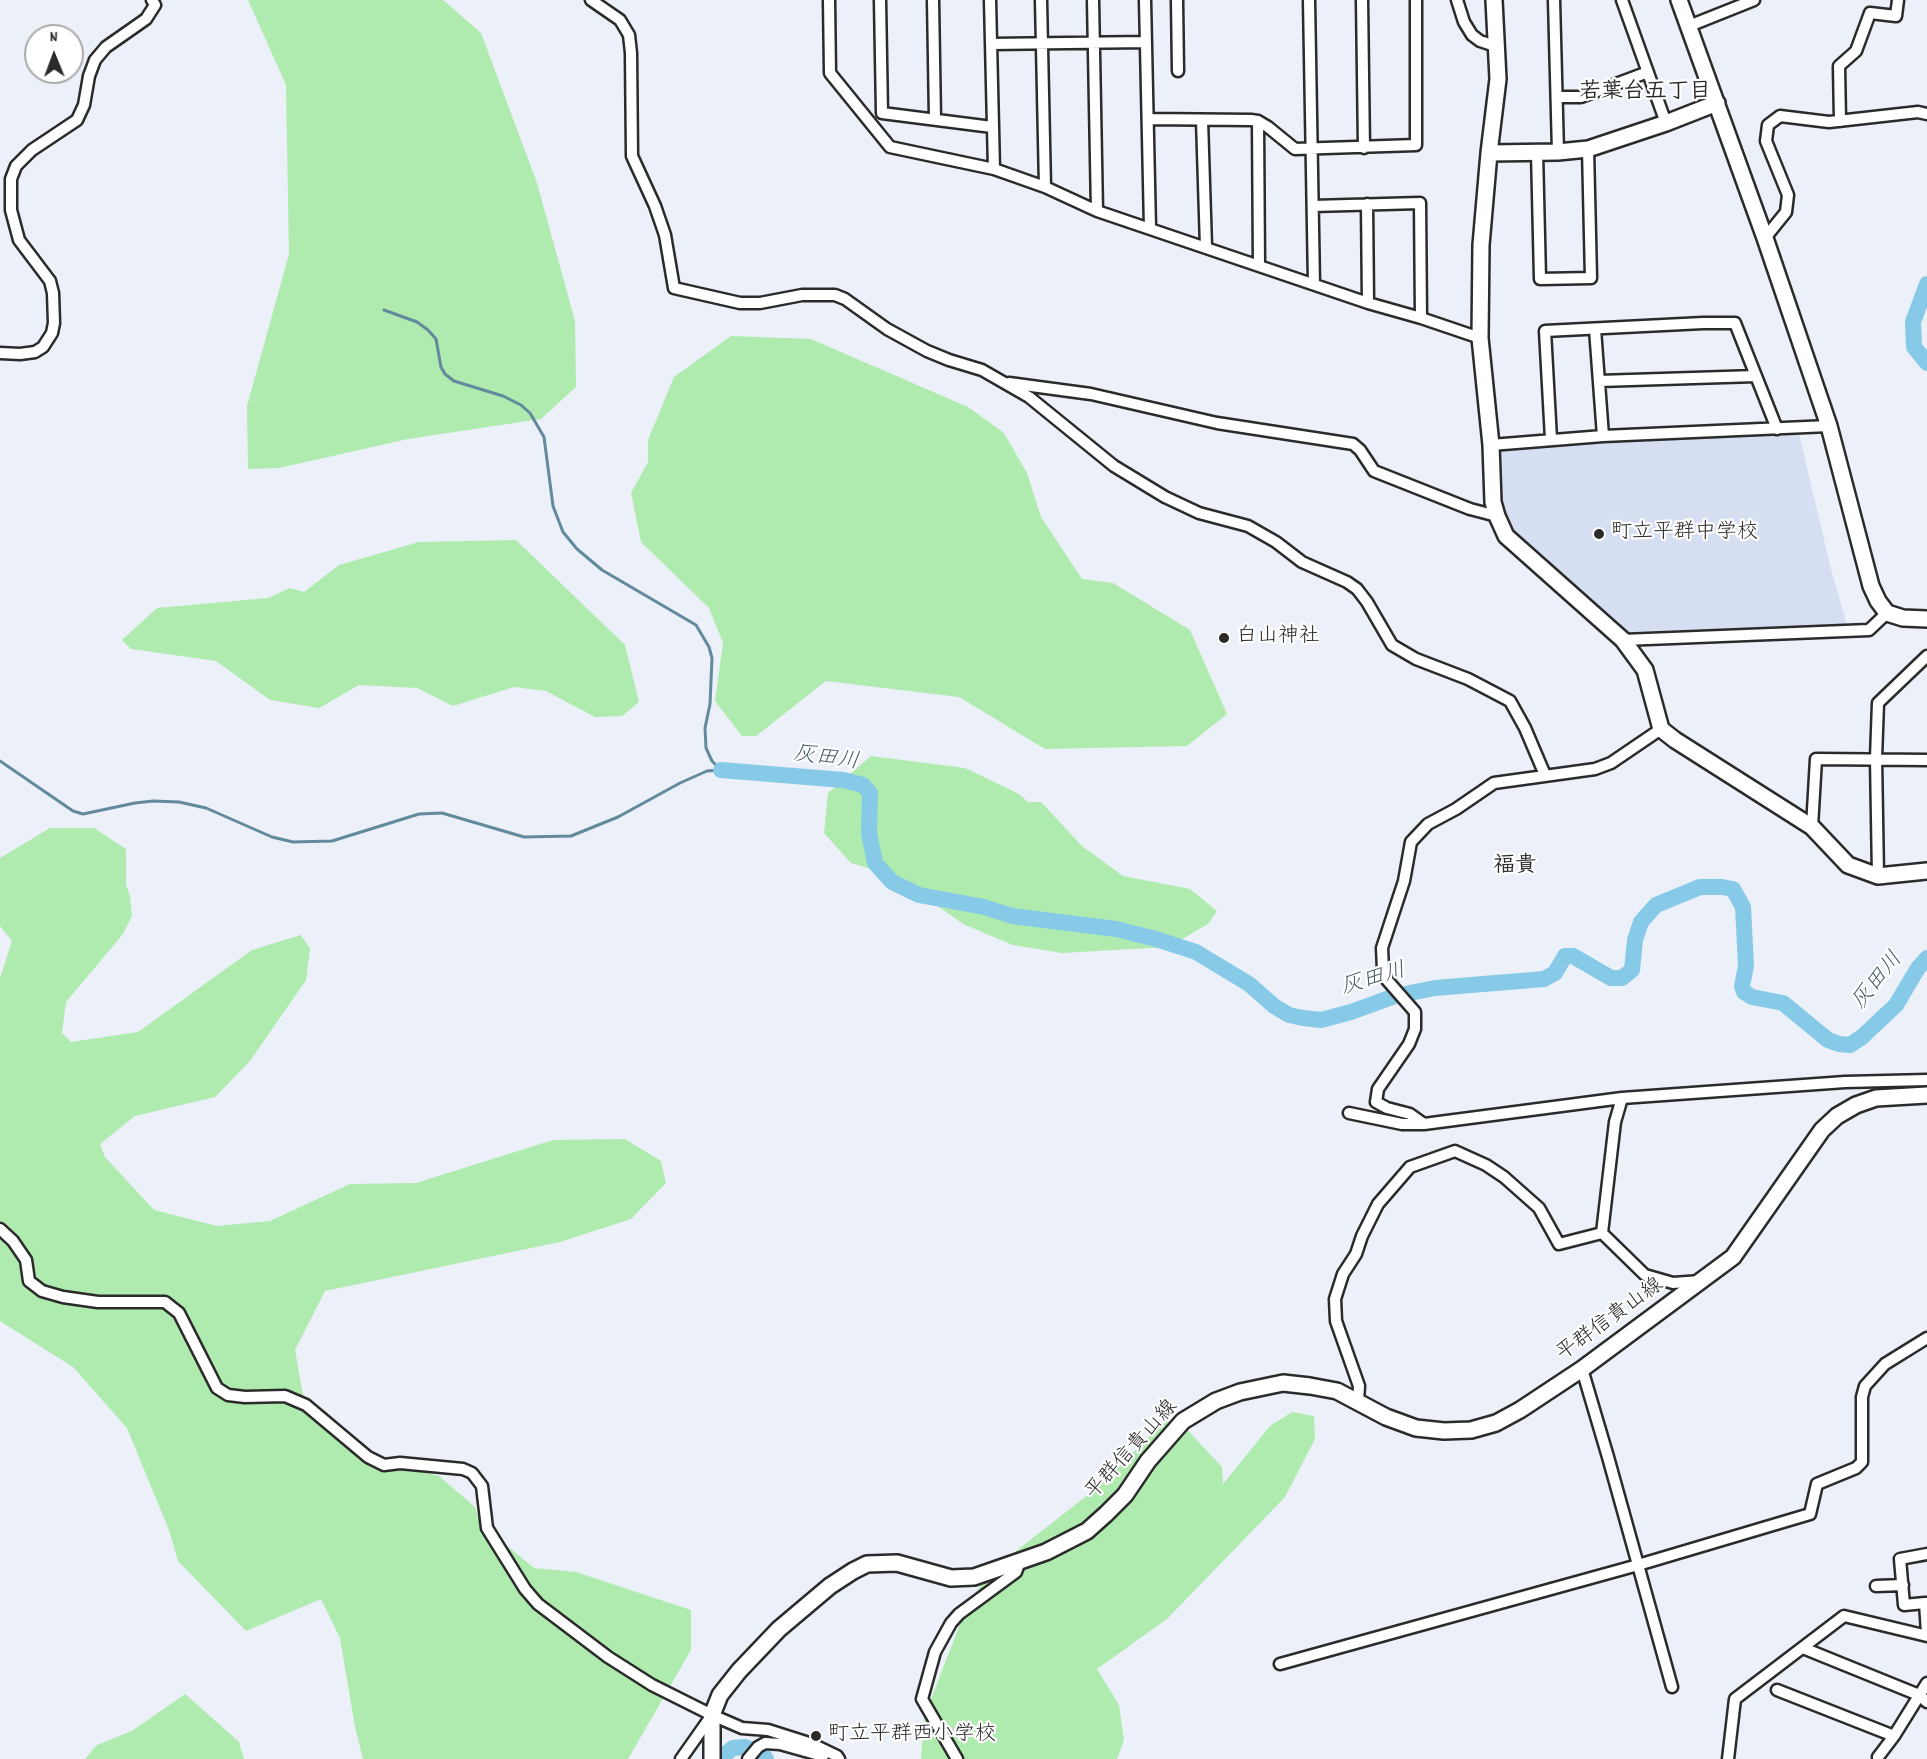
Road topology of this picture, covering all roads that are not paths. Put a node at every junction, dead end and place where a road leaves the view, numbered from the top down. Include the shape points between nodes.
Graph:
1 (152, 0) edge
2 (591, 0) edge
3 (829, 0) edge
4 (880, 0) edge
5 (933, 0) edge
6 (990, 0) edge
7 (1041, 0) edge
8 (1093, 0) edge
9 (1145, 0) edge
10 (1177, 0) edge
11 (1309, 0) edge
12 (1362, 0) edge
13 (1416, 0) edge
14 (1457, 0) edge
15 (1494, 0) edge
16 (1554, 0) edge
17 (1622, 0) edge
18 (1679, 0) edge
19 (1754, 0) edge
20 (1898, 0) edge
21 (1689, 26) junction
22 (1145, 42) junction
23 (1042, 43) junction
24 (1094, 43) junction
25 (991, 44) junction
26 (1498, 46) junction
27 (1178, 71) dead end
28 (1648, 72) junction
29 (1558, 97) junction
30 (1717, 103) junction
31 (1927, 114) edge
32 (935, 119) junction
33 (1148, 119) junction
34 (1202, 120) junction
35 (1258, 121) junction
36 (1840, 121) junction
37 (1666, 123) junction
38 (992, 127) junction
39 (1364, 148) junction
40 (1587, 148) junction
41 (1311, 149) junction
42 (1537, 152) junction
43 (1558, 152) junction
44 (1489, 153) junction
45 (994, 169) junction
46 (1045, 187) junction
47 (1367, 204) junction
48 (1313, 206) junction
49 (1097, 211) junction
50 (1150, 228) junction
51 (1765, 238) junction
52 (1206, 248) junction
53 (1259, 266) junction
54 (1314, 284) junction
55 (1368, 303) junction
56 (1421, 318) junction
57 (1595, 329) junction
58 (1480, 338) junction
59 (0, 353) edge
60 (1756, 376) junction
61 (1599, 381) junction
62 (1003, 383) junction
63 (1829, 426) junction
64 (1777, 429) junction
65 (1603, 436) junction
66 (1551, 439) junction
67 (1491, 445) junction
68 (1497, 516) junction
69 (1887, 613) junction
70 (1927, 619) edge
71 (1623, 640) junction
72 (1927, 656) edge
73 (1661, 729) junction
74 (1876, 758) junction
75 (1927, 760) edge
76 (1545, 775) junction
77 (1812, 828) junction
78 (1927, 871) edge
79 (1878, 876) junction
80 (1927, 1080) edge
81 (1927, 1095) edge
82 (1622, 1098) junction
83 (1349, 1113) dead end
84 (1424, 1124) junction
85 (0, 1229) edge
86 (1602, 1233) junction
87 (1701, 1281) junction
88 (1927, 1338) edge
89 (1582, 1369) junction
90 (1358, 1401) junction
91 (1927, 1554) edge
92 (1020, 1561) junction
93 (1638, 1565) junction
94 (1903, 1585) junction
95 (1876, 1586) dead end
96 (1926, 1603) edge
97 (1927, 1634) edge
98 (1803, 1648) junction
99 (1280, 1664) dead end
100 (1927, 1683) edge
101 (1672, 1687) dead end
102 (1777, 1690) dead end
103 (1923, 1699) edge
104 (712, 1715) junction
105 (1894, 1736) junction
106 (752, 1754) edge
107 (1878, 1757) dead end
108 (681, 1759) edge
109 (712, 1759) edge
110 (831, 1759) edge
111 (839, 1759) edge
112 (957, 1759) edge
113 (1728, 1759) edge

1 - 59 street via 155,5 146,19 106,47 95,60 77,120 32,150 16,166 11,179 11,210 19,240 50,281 54,323 44,347 35,352
2 - 62 street via 620,20 629,35 632,156 655,206 674,288 740,303 835,294 927,351 982,370
3 - 45 street via 830,73 890,147
4 - 32 street via 882,113
5 - 32 street
6 - 25 street
7 - 23 street
8 - 24 street
9 - 22 street
10 - 27 street
11 - 41 street
12 - 39 street
13 - 39 street via 1416,145
14 - 26 street via 1472,35
15 - 26 street
16 - 29 street
17 - 28 street
18 - 21 street
19 - 21 street
20 - 36 street via 1896,16 1870,13 1856,51 1839,66
21 - 30 street
22 - 24 street
22 - 33 street
23 - 24 street
23 - 25 street
23 - 46 street
24 - 49 street
25 - 38 street
26 - 44 street
28 - 29 street via 1581,97
28 - 37 street
29 - 43 street
30 - 37 street
30 - 51 street
31 - 36 street
32 - 38 street
33 - 34 street
33 - 50 street
34 - 35 street
34 - 52 street
35 - 41 street via 1295,149
35 - 53 street
36 - 51 street via 1780,116 1768,125 1766,141 1788,195 1786,212
37 - 40 street
38 - 45 street
39 - 41 street
40 - 42 street via 1591,278 1540,279
40 - 43 street
41 - 48 street
42 - 43 street
42 - 44 street
44 - 58 street via 1481,245
45 - 46 street
46 - 49 street
47 - 48 street
47 - 55 street
47 - 56 street via 1420,202
48 - 54 street
49 - 50 street
50 - 52 street
51 - 63 street
52 - 53 street
53 - 54 street
54 - 55 street
55 - 56 street
56 - 58 street
57 - 60 street via 1735,323
57 - 61 street
57 - 66 street via 1545,331
58 - 67 street
60 - 61 street
60 - 64 street
61 - 65 street
62 - 68 street via 1091,394 1217,423 1353,444 1374,471
62 - 76 street via 1029,397 1114,466 1165,497 1199,513 1248,526 1302,562 1347,582 1367,602 1392,645 1510,701
63 - 64 street
63 - 69 street via 1871,586
64 - 65 street
65 - 66 street
66 - 67 street
67 - 68 street
68 - 71 street via 1506,536 1518,548
69 - 70 street
69 - 71 street via 1869,630
71 - 73 street via 1645,670
72 - 74 street via 1878,703
73 - 76 street via 1611,763 1595,769
73 - 77 street
74 - 75 street
74 - 77 street via 1816,759
74 - 79 street
76 - 84 street via 1494,783 1428,824 1411,842 1404,881 1382,948 1387,980 1415,1012 1415,1029 1378,1089 1376,1102 1410,1114
77 - 79 street via 1848,865
78 - 79 street
80 - 82 street
81 - 87 street, 平群信貴山線 via 1876,1098 1837,1116 1822,1130 1733,1257
82 - 84 street
82 - 86 street via 1615,1122
83 - 84 street via 1402,1124
85 - 104 street via 26,1260 29,1281 42,1291 98,1302 165,1302 179,1313 217,1388 228,1395 285,1396 306,1405 368,1457 384,1465 400,1463 472,1473 482,1486 487,1528 538,1604 608,1657
86 - 87 street via 1646,1275 1673,1283
86 - 90 street via 1559,1244 1539,1208 1486,1165 1455,1150 1410,1167 1378,1204 1343,1274 1335,1299 1336,1322 1359,1386
87 - 89 street, 平群信貴山線
88 - 93 street via 1885,1364 1864,1386 1862,1462 1817,1484 1810,1514
89 - 90 street, 平群信貴山線 via 1496,1424 1471,1430 1416,1428
89 - 93 street
90 - 92 street, 平群信貴山線 via 1337,1391 1283,1383 1216,1401 1183,1421 1125,1495 1087,1531
91 - 94 street via 1900,1558
92 - 104 street, 平群信貴山線 via 974,1577 951,1578 897,1563 867,1564 830,1586 779,1629 720,1695
92 - 112 street via 1016,1572 959,1614 935,1652 922,1699
93 - 99 street
93 - 101 street
94 - 95 street
94 - 96 street via 1904,1605
96 - 97 street
97 - 98 street via 1844,1616
98 - 103 street
98 - 113 street via 1735,1699
100 - 103 street
102 - 105 street
103 - 105 street
104 - 108 street
104 - 109 street, 平群信貴山線
104 - 111 street via 742,1728 768,1730 812,1744
105 - 107 street
106 - 110 street via 765,1743

